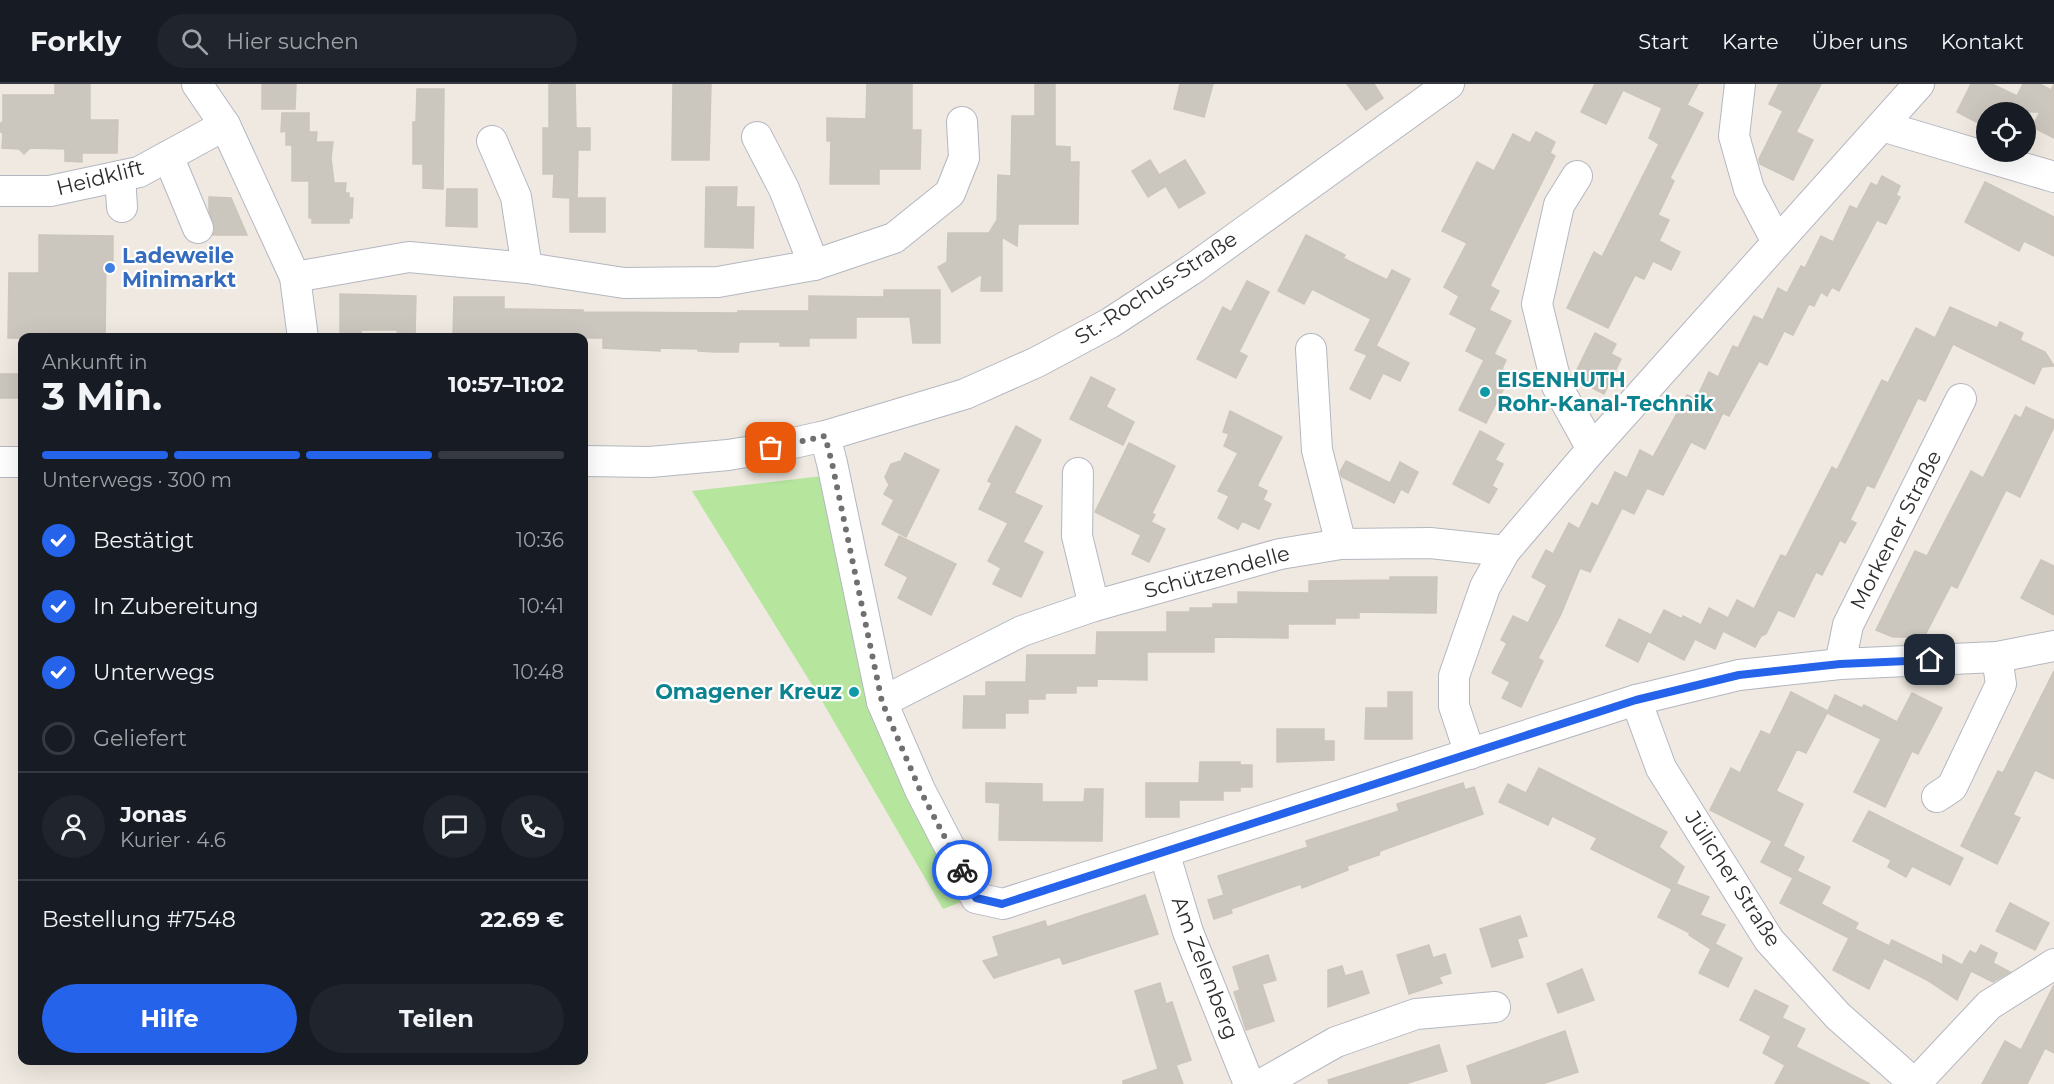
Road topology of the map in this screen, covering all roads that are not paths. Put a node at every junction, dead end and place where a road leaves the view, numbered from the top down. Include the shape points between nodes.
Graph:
1 (198, 84) edge
2 (1740, 84) edge
3 (1919, 84) edge
4 (1439, 87) edge
5 (962, 122) dead end
6 (225, 125) junction
7 (1882, 126) junction
8 (757, 137) dead end
9 (492, 141) dead end
10 (168, 156) junction
11 (120, 176) junction
12 (1577, 176) dead end
13 (2054, 177) edge
14 (0, 191) edge
15 (122, 207) dead end
16 (198, 228) dead end
17 (1777, 242) junction
18 (814, 265) junction
19 (527, 268) junction
20 (295, 277) junction
21 (302, 333) edge
22 (1311, 349) dead end
23 (1961, 399) dead end
24 (825, 436) junction
25 (1592, 449) junction
26 (0, 462) edge
27 (18, 462) edge
28 (588, 462) edge
29 (1078, 473) dead end
30 (1341, 544) junction
31 (1505, 551) junction
32 (1094, 606) junction
33 (2054, 646) edge
34 (1997, 657) junction
35 (1840, 664) junction
36 (1636, 700) junction
37 (882, 702) junction
38 (1470, 754) junction
39 (1937, 797) dead end
40 (1164, 852) junction
41 (2054, 964) edge
42 (1495, 1006) dead end
43 (1249, 1084) edge
44 (1262, 1084) edge
45 (1915, 1084) edge

1 - 6 street
2 - 17 street via 1734,136 1749,189
3 - 7 street
4 - 24 street, St.-Rochus-Straße via 1191,270 1110,323 964,394
5 - 18 street via 964,158 950,193 894,237
6 - 10 street, Heidklift
6 - 20 street
7 - 13 street
7 - 17 street
8 - 18 street via 784,189
9 - 19 street via 516,198
10 - 11 street, Heidklift via 139,172
10 - 16 street
11 - 14 street, Heidklift via 50,191
11 - 15 street
12 - 25 street via 1559,205 1537,304 1557,386
17 - 25 street
18 - 19 street via 718,282 624,283
19 - 20 street via 409,257
20 - 21 street
22 - 30 street via 1317,450
23 - 35 street, Morkener Straße via 1848,625
24 - 28 street, St.-Rochus-Straße via 728,455 650,462
24 - 37 street
25 - 31 street
26 - 27 street
29 - 32 street via 1077,536
30 - 31 street, Schützendelle via 1430,543
30 - 32 street, Schützendelle via 1280,554
31 - 38 street via 1485,587 1454,676 1454,706
32 - 37 street, Schützendelle via 1022,631
33 - 34 street
34 - 35 street
34 - 39 street via 2001,684 1952,787
35 - 36 street via 1739,675
36 - 38 street
36 - 45 street, Jülicher Straße via 1662,768 1769,940 1838,1016
37 - 40 street via 920,790 976,898 1002,904
38 - 40 street
40 - 43 street, Am Zelenberg via 1188,932
41 - 45 street via 1989,1005
42 - 44 street via 1416,1014 1336,1042

